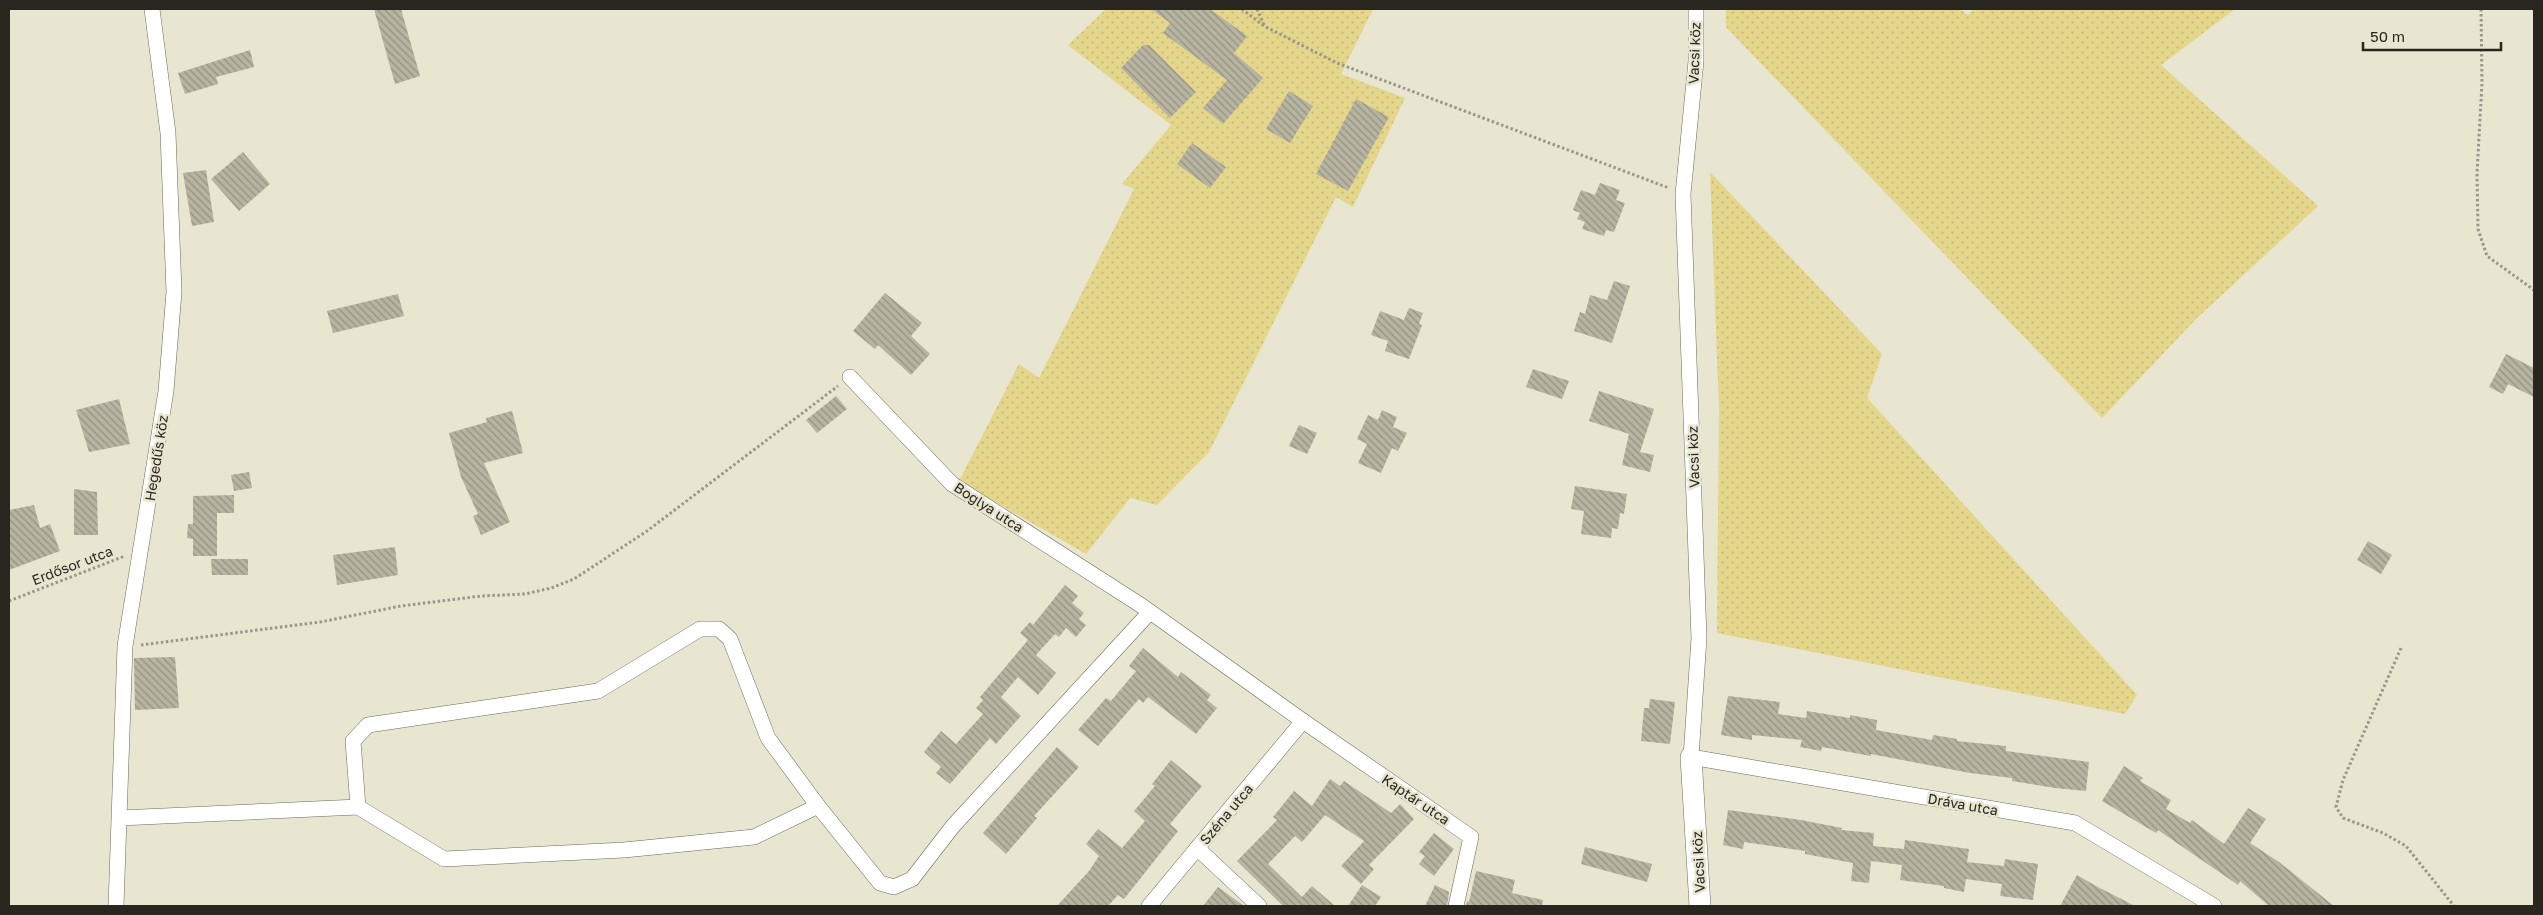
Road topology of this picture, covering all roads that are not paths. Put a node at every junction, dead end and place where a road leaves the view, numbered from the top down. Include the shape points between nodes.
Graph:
1 (152, 9) edge
2 (1696, 9) edge
3 (850, 377) road end
4 (1150, 612) junction
5 (1303, 721) junction
6 (1692, 756) junction
7 (818, 806) junction
8 (358, 807) junction
9 (120, 818) junction
10 (1197, 848) junction
11 (116, 906) edge
12 (1149, 906) edge
13 (1259, 906) edge
14 (1456, 906) edge
15 (1700, 906) edge
16 (2214, 906) edge

1 - 9 street, Hegedűs köz via 168,133 174,292 166,391 125,646
2 - 6 street, Vacsi köz via 1696,61 1683,194 1699,638
3 - 4 street, Boglya utca via 952,484
4 - 5 street, Boglya utca
4 - 7 street via 953,826 912,879 894,886 880,883
5 - 10 street, Széna utca
5 - 14 street, Kaptár utca via 1471,837
6 - 15 street, Vacsi köz
6 - 16 street, Dráva utca via 2075,823
7 - 8 street via 754,837 624,850 444,859
7 - 8 street via 768,738 730,639 719,629 700,628 598,691 368,725 353,741
8 - 9 street
9 - 11 street, Hegedűs köz
10 - 12 street, Széna utca
10 - 13 street

